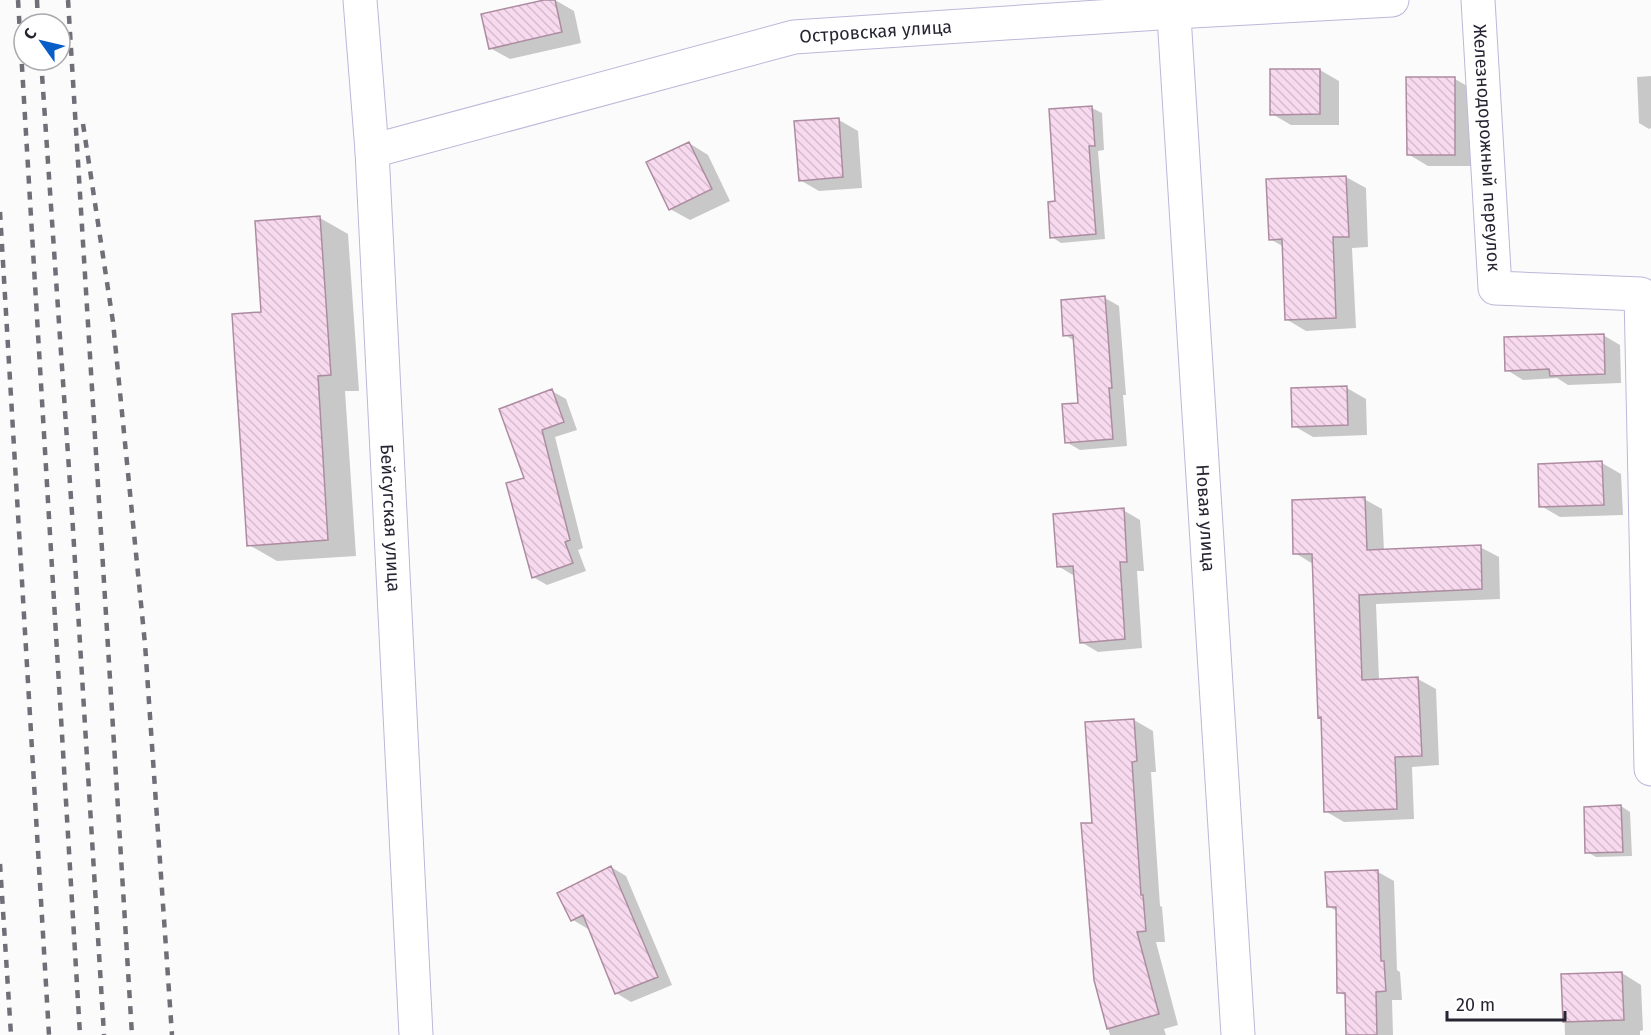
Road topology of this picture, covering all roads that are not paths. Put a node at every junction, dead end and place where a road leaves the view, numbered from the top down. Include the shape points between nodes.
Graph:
1 (360, 0) edge
2 (1392, 0) edge
3 (1478, 0) edge
4 (1173, 6) edge
5 (372, 151) junction
6 (1651, 769) edge
7 (416, 1035) edge
8 (1238, 1035) edge

1 - 5 street, Бейсугская улица
2 - 4 street, Островская улица
3 - 6 street, Железнодорожный переулок via 1495,288 1641,294
4 - 5 street, Островская улица via 794,37
4 - 8 street, Новая улица
5 - 7 street, Бейсугская улица

